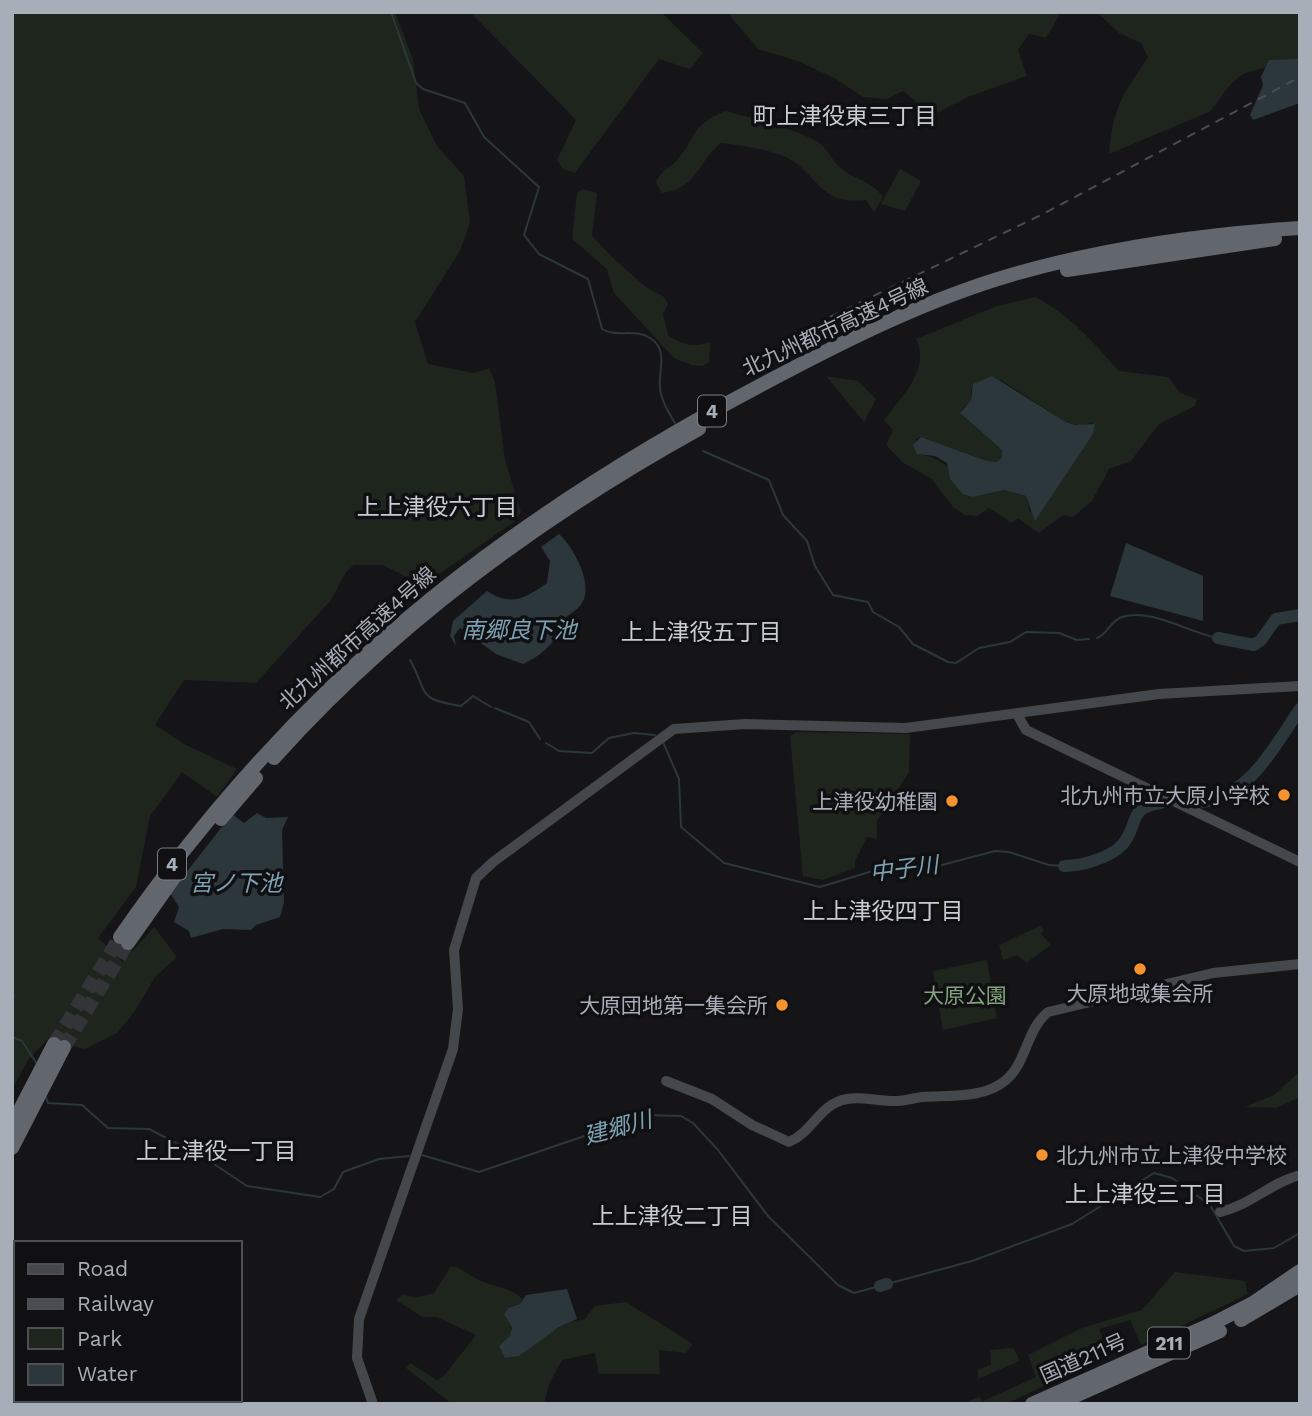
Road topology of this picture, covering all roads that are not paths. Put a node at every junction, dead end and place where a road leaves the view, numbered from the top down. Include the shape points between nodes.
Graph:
1 (1300, 228) edge
2 (1300, 238) edge
3 (1300, 686) edge
4 (1017, 715) junction
5 (232, 798) junction
6 (1300, 862) edge
7 (124, 940) tunnel mouth
8 (1300, 964) edge
9 (59, 1045) tunnel mouth
10 (666, 1081) dead end
11 (27, 1106) junction
12 (12, 1125) edge
13 (12, 1148) edge
14 (1300, 1175) edge
15 (1220, 1212) dead end
16 (1300, 1271) edge
17 (1300, 1285) edge
18 (373, 1404) edge
19 (1032, 1404) edge
20 (1057, 1404) edge

1 - 5 highway, 北九州都市高速4号線 / 4 via 1121,250 1010,275 914,311 756,387 624,461 474,562 332,684
2 - 5 highway, 北九州都市高速4号線 / 4 via 1158,254 1012,283 918,320 730,412 568,508 438,603 328,702
3 - 4 street via 1159,694
4 - 6 street via 1026,730
4 - 18 street via 906,728 699,725 674,729 476,878 454,950 458,1009 453,1049 359,1320 357,1357
5 - 7 highway, 4
8 - 10 street via 1213,974 1048,1012 1034,1027 1013,1072 997,1086 959,1097 895,1102 850,1098 830,1103 802,1136 789,1142 712,1099
9 - 11 highway
11 - 12 highway
11 - 13 highway
14 - 15 street via 1244,1206
16 - 19 highway, 国道211号 / 211 via 1212,1324
17 - 20 highway, 国道211号 / 211 via 1215,1333

